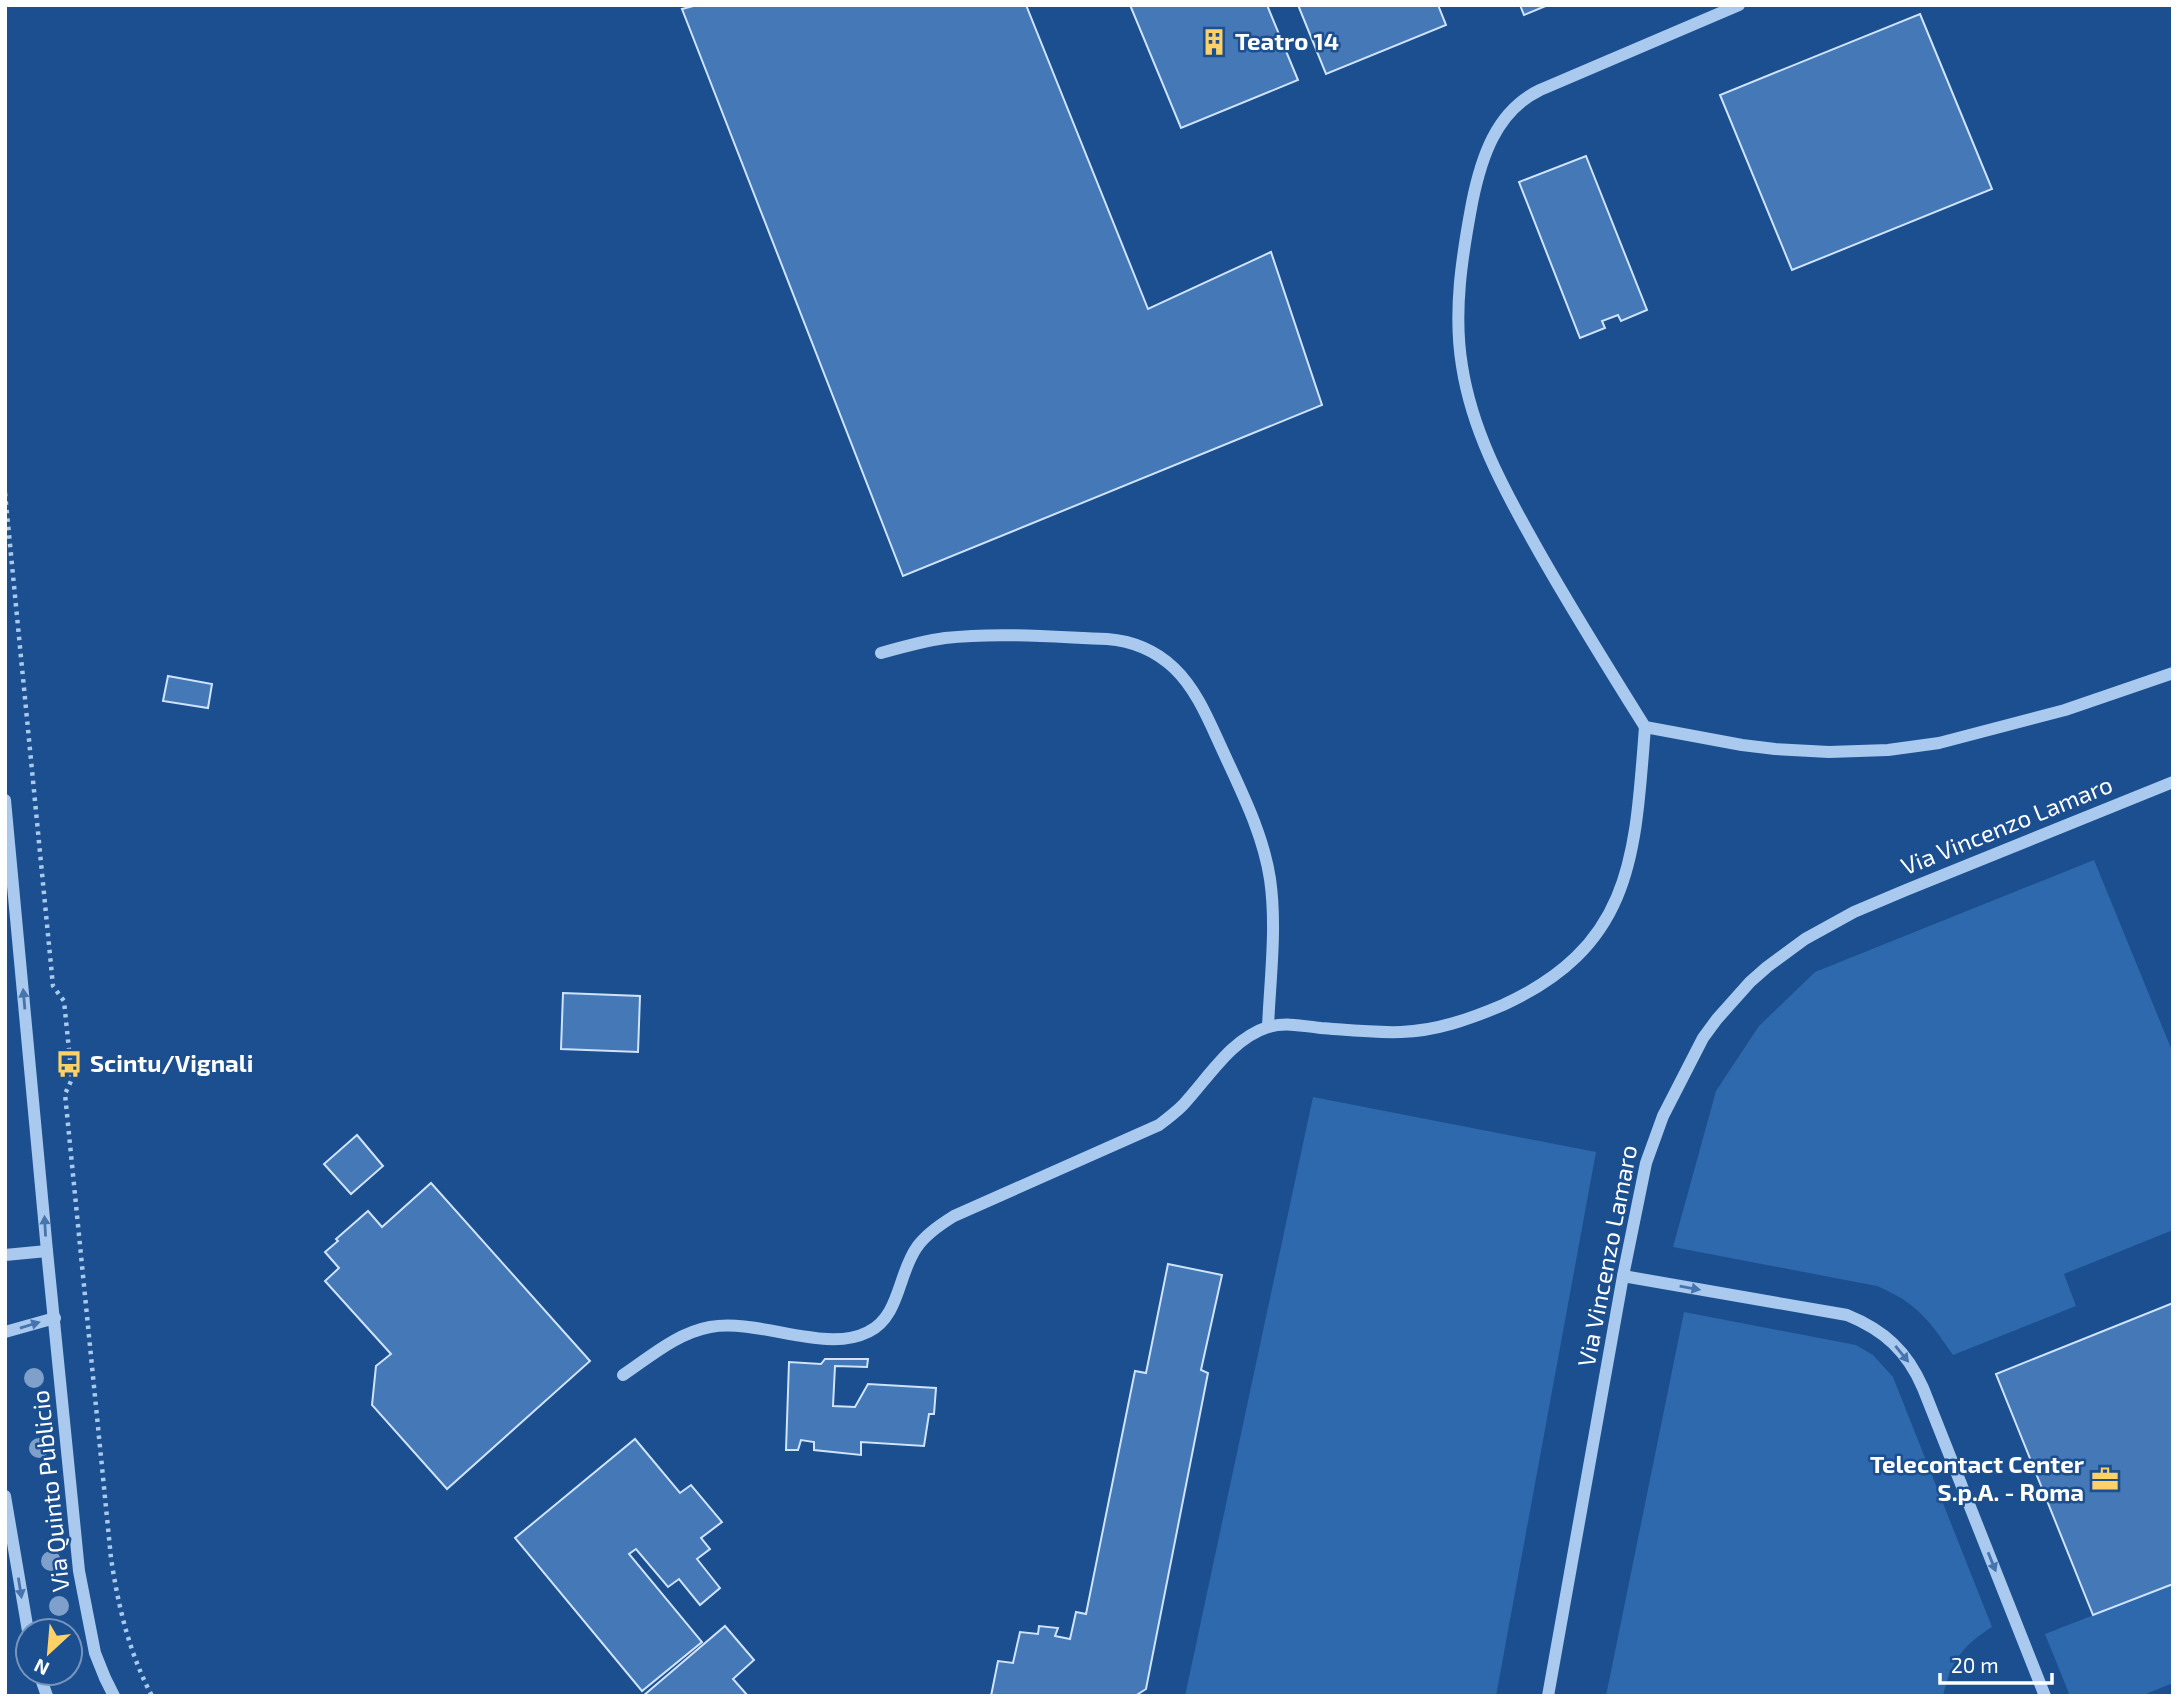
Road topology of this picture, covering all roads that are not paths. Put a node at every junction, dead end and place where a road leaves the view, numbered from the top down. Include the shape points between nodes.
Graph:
1 (1739, 5) edge
2 (881, 653) dead end
3 (2173, 673) edge
4 (1645, 727) junction
5 (2173, 782) edge
6 (5, 800) edge
7 (1268, 1027) junction
8 (47, 1251) junction
9 (5, 1255) edge
10 (1623, 1276) junction
11 (55, 1318) junction
12 (5, 1332) edge
13 (623, 1376) dead end
14 (5, 1496) edge
15 (26, 1617) edge
16 (114, 1696) edge
17 (1548, 1696) edge
18 (2045, 1696) edge

1 - 4 street via 1530,94 1512,108 1488,146 1463,252 1461,363 1483,444 1544,561
2 - 7 street via 970,636 1107,639 1149,650 1174,668 1201,704 1250,810 1265,858 1272,927
3 - 4 street via 2053,713 1938,743 1888,750 1775,749
4 - 7 street via 1638,821 1625,880 1604,923 1562,969 1509,1002 1441,1027 1401,1032
5 - 10 street, Via Vincenzo Lamaro via 1854,912 1767,967 1703,1038 1663,1116 1646,1163
8 -> 6 street, Via Quinto Publicio
7 - 13 street via 1230,1051 1159,1125 943,1223 918,1245 887,1318 866,1334 823,1338 713,1326 674,1341
8 - 9 street
8 - 11 street, Via Quinto Publicio
10 - 17 street, Via Vincenzo Lamaro
10 -> 18 street via 1847,1315 1875,1328 1896,1345 1923,1388
12 -> 11 street
11 - 16 street, Via Quinto Publicio via 82,1593 95,1653
14 -> 15 street, Via Quinto Publicio

